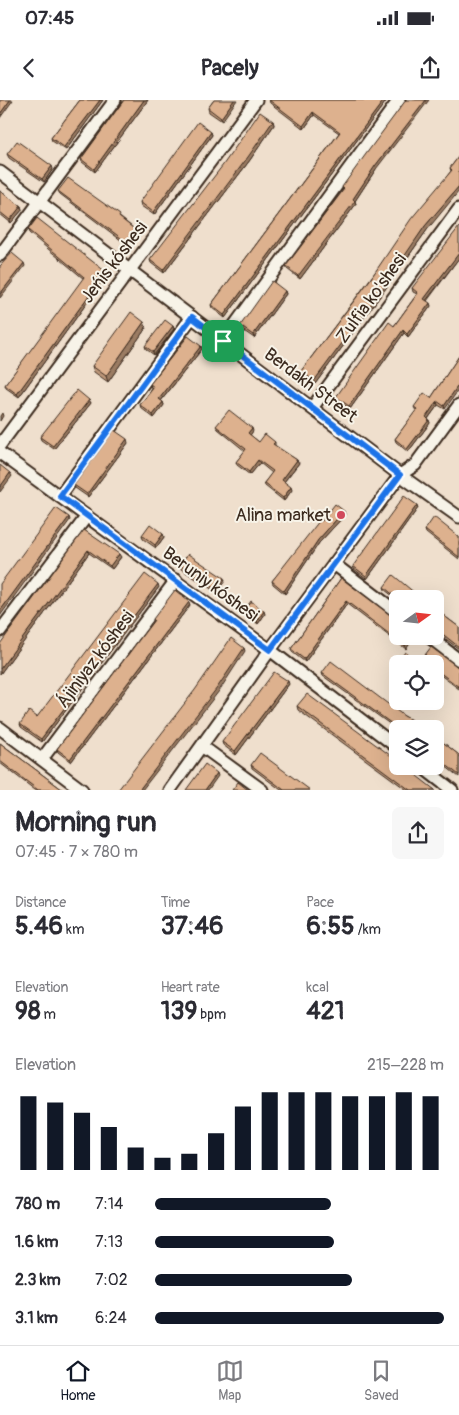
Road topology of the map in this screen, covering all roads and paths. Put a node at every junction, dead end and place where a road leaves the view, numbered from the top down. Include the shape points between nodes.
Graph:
1 (115, 100) edge
2 (256, 100) edge
3 (399, 100) edge
4 (0, 172) edge
5 (40, 201) junction
6 (459, 209) edge
7 (0, 255) edge
8 (130, 270) junction
9 (192, 317) junction
10 (223, 341) junction
11 (459, 405) edge
12 (312, 408) junction
13 (0, 445) edge
14 (0, 453) edge
15 (400, 475) junction
16 (60, 496) junction
17 (87, 516) junction
18 (459, 517) edge
19 (334, 564) junction
20 (176, 580) junction
21 (389, 606) edge
22 (0, 631) edge
23 (440, 645) edge
24 (270, 650) junction
25 (459, 660) edge
26 (0, 728) edge
27 (389, 741) edge
28 (203, 747) junction
29 (42, 759) junction
30 (433, 775) edge
31 (82, 790) edge
32 (170, 790) edge
33 (262, 790) edge
34 (452, 790) edge

1 - 5 street
2 - 8 street, Jeńis kóshesi
3 - 10 street
4 - 5 street, Berdakh Street
5 - 7 street
5 - 8 street, Berdakh Street
6 - 12 street, Zulfia ko'shesi
8 - 9 street, Berdakh Street
8 - 13 street, Jeńis kóshesi
9 - 10 street, Berdakh Street
9 - 16 street
10 - 12 street, Berdakh Street
11 - 15 street via 415,465
12 - 15 street, Berdakh Street
14 - 16 street, Beruniy kóshesi
15 - 18 street, Berdakh Street
15 - 19 street
16 - 17 street, Beruniy kóshesi
17 - 20 street, Beruniy kóshesi
17 - 22 street
19 - 21 street
19 - 24 street
20 - 24 street, Beruniy kóshesi
20 - 29 street, Ájiniyaz kóshesi
23 - 25 street
24 - 27 street, Beruniy kóshesi
24 - 28 street
26 - 29 street
28 - 32 street
28 - 33 street
29 - 31 street
30 - 34 street

